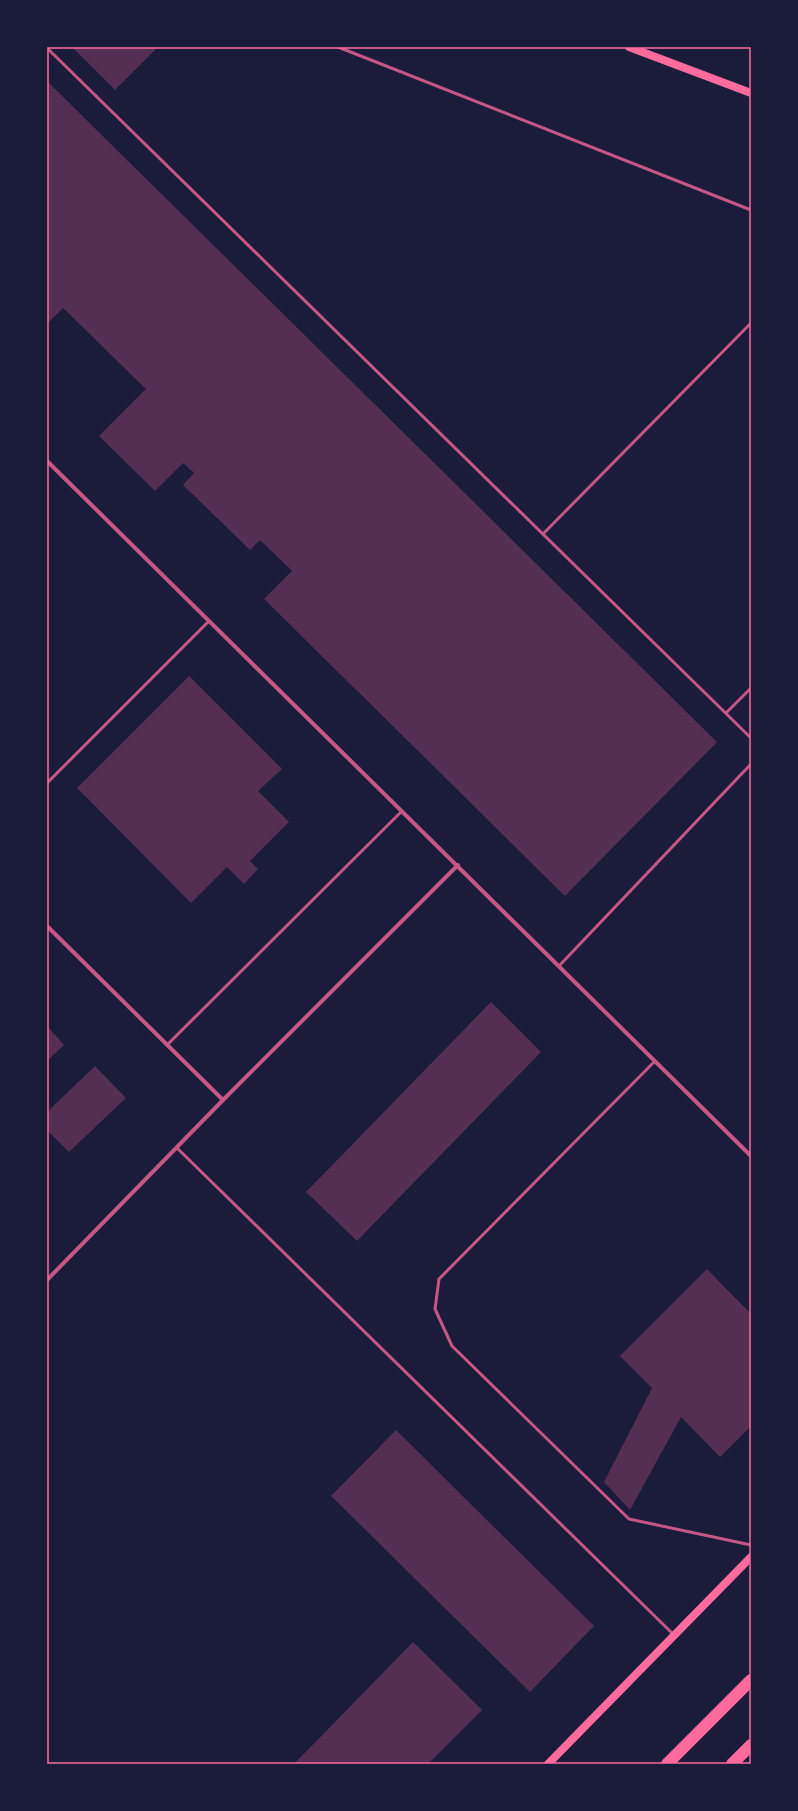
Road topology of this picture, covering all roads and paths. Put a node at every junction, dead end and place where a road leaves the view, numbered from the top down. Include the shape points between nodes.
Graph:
1 (338, 47) edge
2 (629, 47) edge
3 (47, 48) edge
4 (751, 93) edge
5 (751, 210) edge
6 (751, 323) edge
7 (47, 461) edge
8 (543, 534) junction
9 (209, 621) junction
10 (751, 688) edge
11 (726, 713) junction
12 (751, 738) edge
13 (751, 764) edge
14 (47, 783) edge
15 (402, 811) junction
16 (458, 865) junction
17 (47, 926) edge
18 (559, 966) junction
19 (168, 1046) junction
20 (655, 1061) junction
21 (223, 1100) junction
22 (177, 1148) junction
23 (751, 1156) edge
24 (47, 1280) edge
25 (751, 1545) edge
26 (751, 1557) edge
27 (674, 1635) junction
28 (751, 1680) edge
29 (751, 1745) edge
30 (548, 1764) edge
31 (667, 1764) edge
32 (732, 1764) edge

1 - 5 lane
2 - 4 main road
3 - 8 lane
6 - 8 lane
7 - 9 street
8 - 11 lane
9 - 14 lane
9 - 15 street
10 - 11 lane
11 - 12 lane
13 - 18 lane
15 - 16 street
15 - 19 lane
16 - 18 street
16 - 21 street
17 - 19 street
18 - 20 street
19 - 21 street
20 - 23 street
20 - 25 lane via 439,1279 435,1309 452,1346 629,1519
21 - 22 street
22 - 24 street
22 - 27 lane
26 - 27 main road
27 - 30 main road
28 - 31 highway
29 - 32 highway

